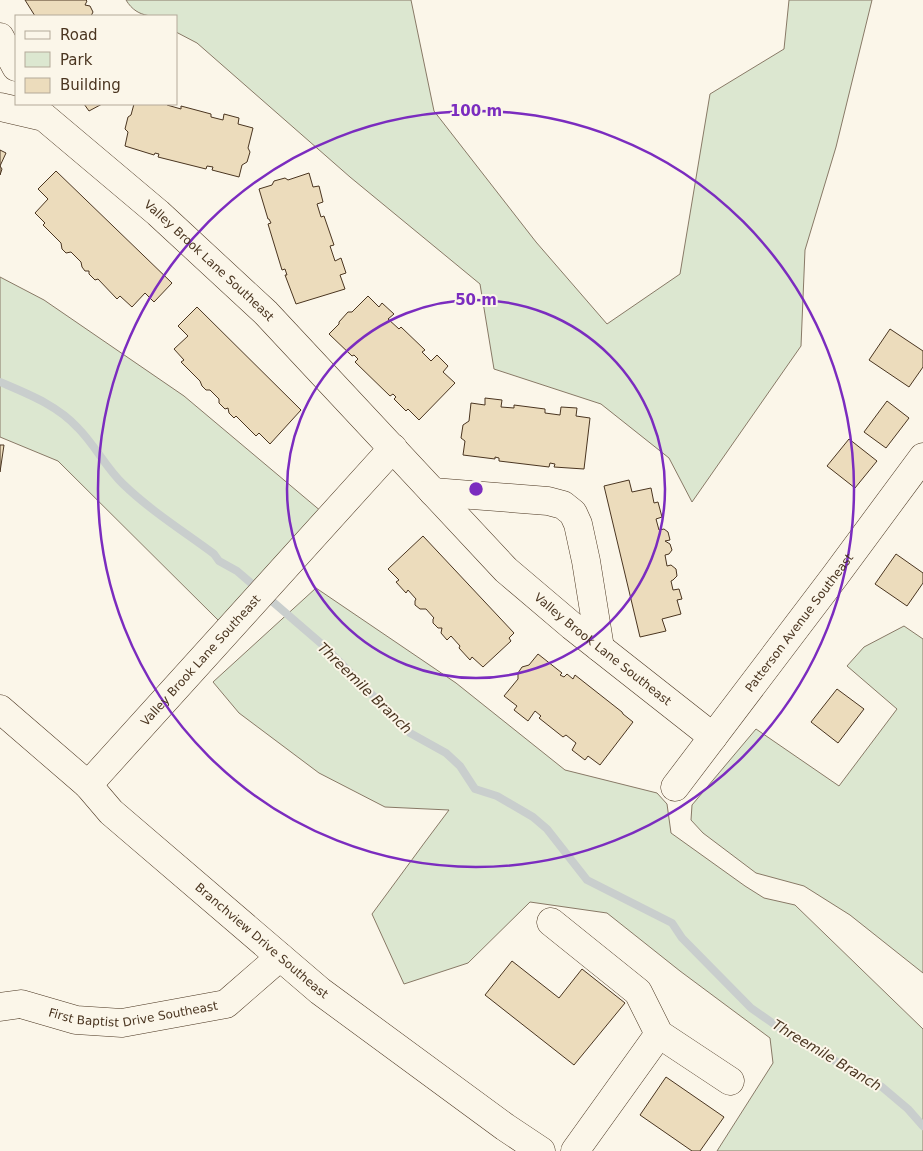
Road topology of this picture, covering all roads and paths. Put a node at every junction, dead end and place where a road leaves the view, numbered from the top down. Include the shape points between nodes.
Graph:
1 (0, 37) edge
2 (15, 65) edge
3 (0, 107) edge
4 (40, 110) edge
5 (393, 448) junction
6 (923, 457) edge
7 (433, 492) junction
8 (600, 648) junction
9 (0, 709) edge
10 (713, 737) junction
11 (88, 785) junction
12 (675, 787) dead end
13 (551, 922) dead end
14 (280, 957) junction
15 (0, 1007) edge
16 (659, 1034) junction
17 (730, 1081) dead end
18 (541, 1151) edge
19 (575, 1151) edge

1 - 2 street
3 - 4 street, Valley Brook Lane Southeast
4 - 5 street, Valley Brook Lane Southeast via 266,313
5 - 7 street, Valley Brook Lane Southeast
5 - 11 street, Valley Brook Lane Southeast
6 - 10 street, Patterson Avenue Southeast
7 - 8 street, Valley Brook Lane Southeast via 506,570
7 - 8 street via 548,501 563,505 573,513 586,561
8 - 10 street, Valley Brook Lane Southeast
9 - 11 street, Branchview Drive Southeast
10 - 12 street, Patterson Avenue Southeast
11 - 14 street, Branchview Drive Southeast via 111,812
13 - 16 street via 638,992
14 - 15 street, First Baptist Drive Southeast via 226,1004 122,1023 76,1020 21,1004
14 - 18 street, Branchview Drive Southeast via 328,996
16 - 17 street
16 - 19 street

